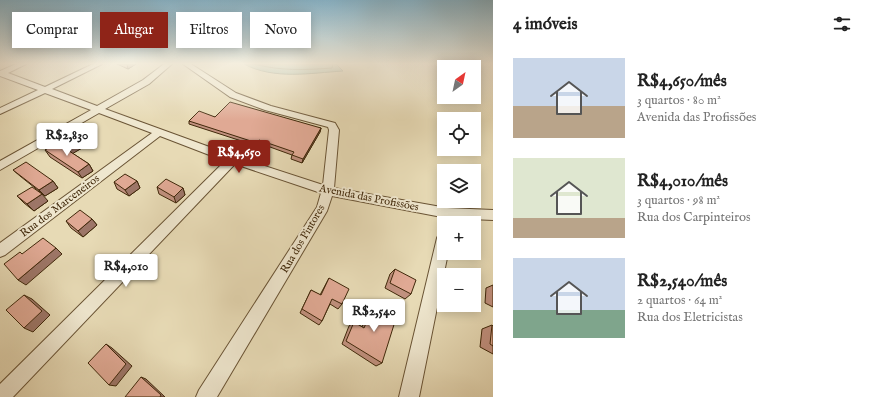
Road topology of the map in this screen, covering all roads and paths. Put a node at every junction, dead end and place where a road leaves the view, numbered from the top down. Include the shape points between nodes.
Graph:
1 (24, 83) edge
2 (59, 83) edge
3 (145, 83) edge
4 (214, 83) edge
5 (43, 90) junction
6 (98, 110) junction
7 (0, 111) edge
8 (158, 133) junction
9 (233, 160) junction
10 (0, 166) edge
11 (328, 191) junction
12 (493, 215) edge
13 (437, 216) edge
14 (477, 216) edge
15 (0, 251) edge
16 (439, 260) edge
17 (0, 397) edge
18 (206, 397) edge
19 (408, 397) edge

1 - 5 street, Avenida das Profissões
2 - 5 street
3 - 6 street
4 - 11 street, Rua dos Pintores via 233,95 268,108 332,125 334,130
5 - 6 street, Avenida das Profissões
5 - 7 street
6 - 8 street, Avenida das Profissões
6 - 10 street
8 - 9 street, Avenida das Profissões
8 - 15 street, Rua dos Marceneiros
9 - 11 street, Avenida das Profissões
9 - 17 street
11 - 13 street, Avenida das Profissões
11 - 18 street, Rua dos Pintores via 323,208
12 - 14 street, Avenida das Profissões
16 - 19 street

